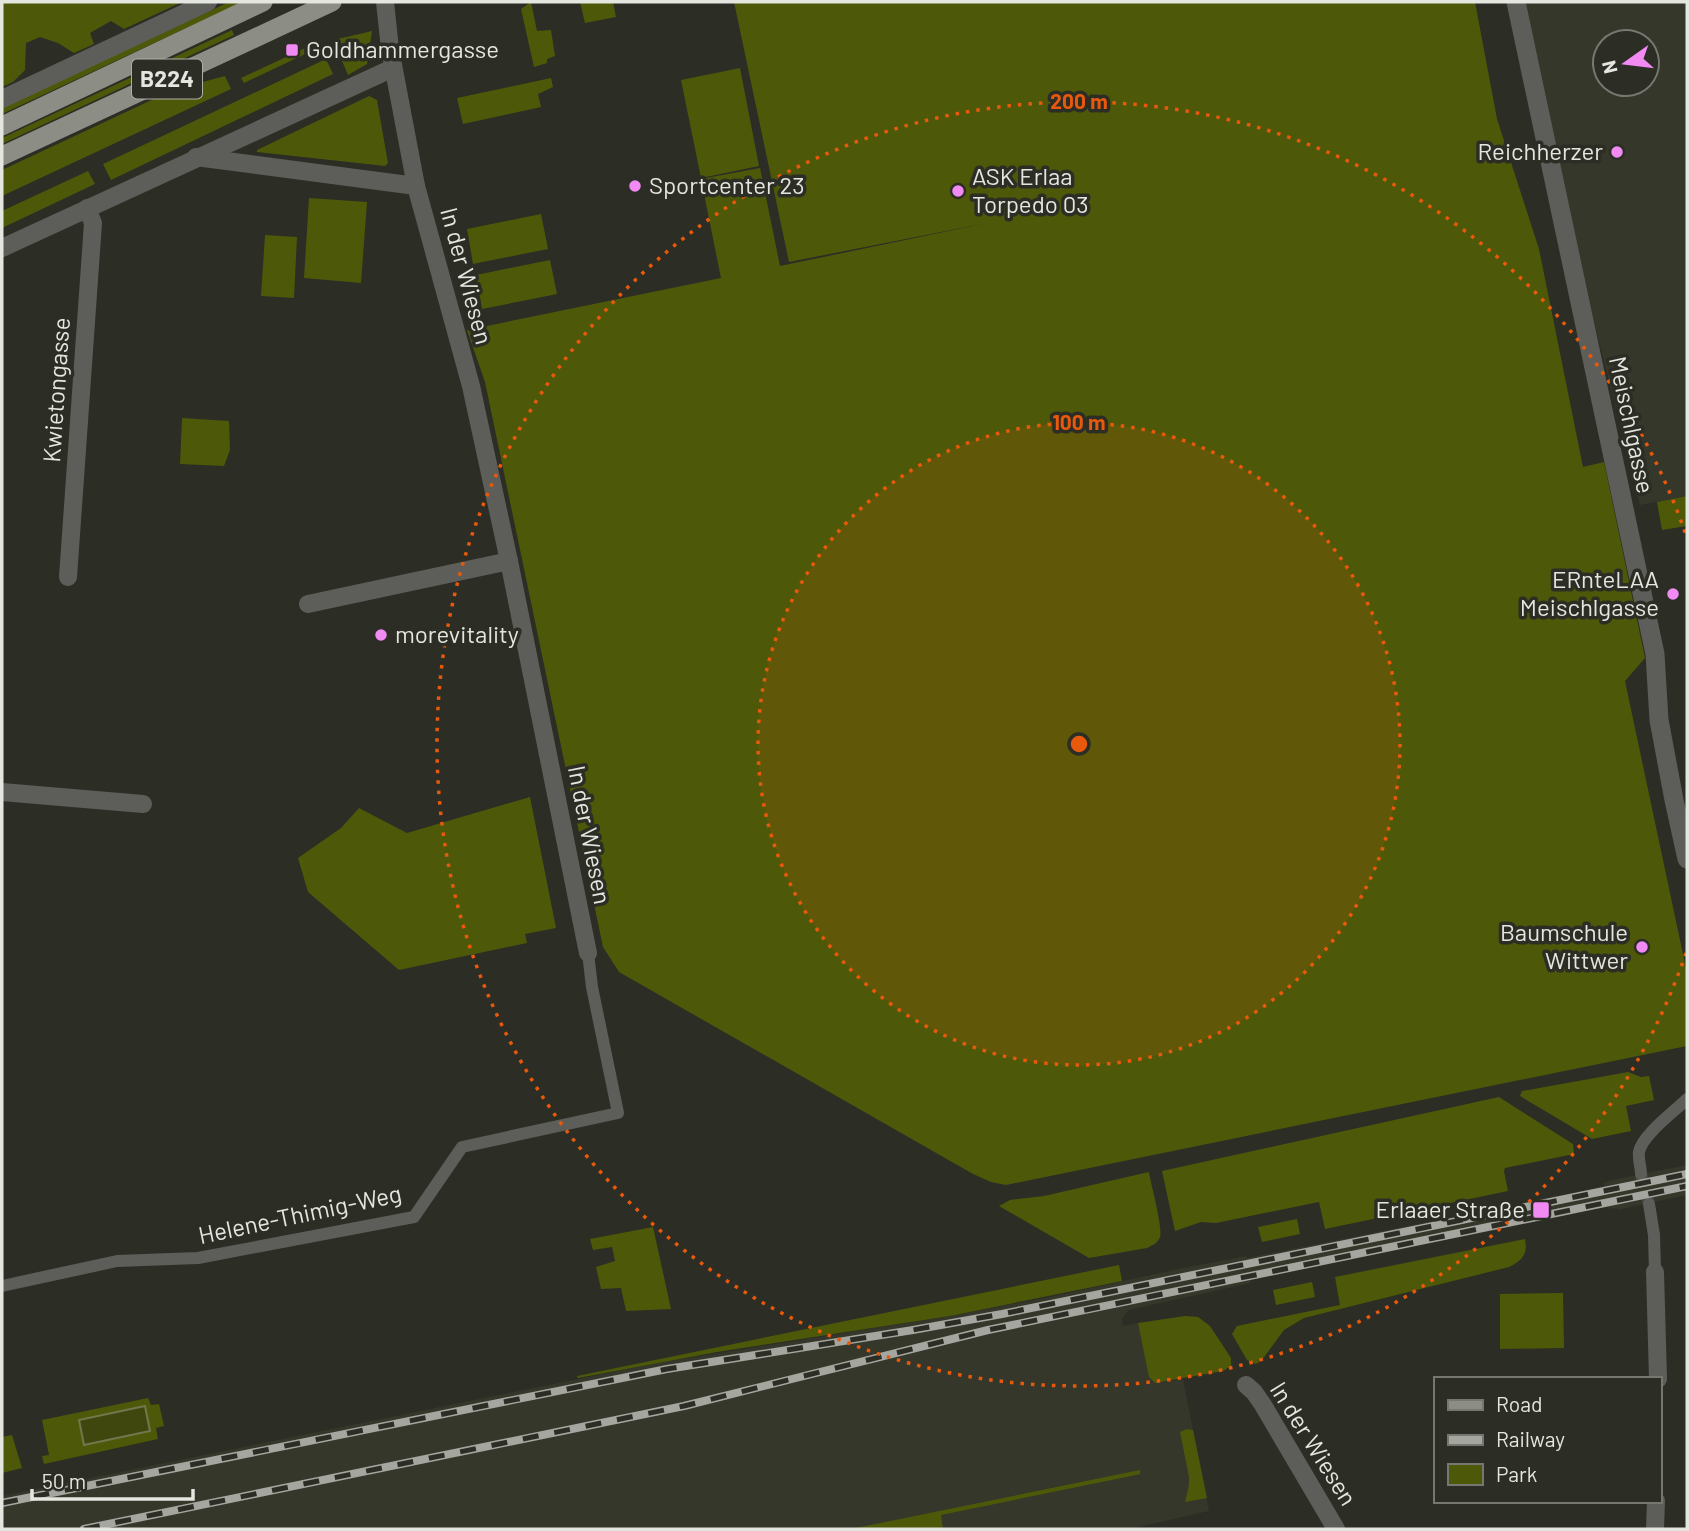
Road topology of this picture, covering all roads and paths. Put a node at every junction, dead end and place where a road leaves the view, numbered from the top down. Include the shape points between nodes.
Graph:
1 (208, 2) edge
2 (263, 2) edge
3 (332, 2) edge
4 (385, 2) edge
5 (1516, 2) edge
6 (393, 68) junction
7 (2, 99) edge
8 (2, 126) edge
9 (2, 156) edge
10 (196, 157) junction
11 (416, 186) junction
12 (87, 208) junction
13 (2, 247) edge
14 (509, 561) junction
15 (68, 577) dead end
16 (308, 604) dead end
17 (2, 792) edge
18 (143, 804) dead end
19 (1687, 859) edge
20 (587, 954) joint
21 (1687, 1099) edge
22 (1642, 1174) tunnel mouth
23 (1649, 1204) tunnel mouth
24 (1655, 1272) joint
25 (2, 1286) edge
26 (1658, 1377) edge
27 (1246, 1385) dead end
28 (1656, 1503) edge
29 (1336, 1529) edge
30 (1655, 1529) edge

1 - 7 street
2 - 8 main road, B224
3 - 9 main road, B224
4 - 6 street, In der Wiesen
5 - 19 street, Meischlgasse via 1655,654 1660,720
6 - 10 street
6 - 11 street, In der Wiesen
10 - 11 street
10 - 12 street
11 - 14 street, In der Wiesen via 471,386
12 - 13 street
12 - 15 street, Kwietongasse via 93,223
14 - 16 street
14 - 20 street, In der Wiesen
17 - 18 street
20 - 25 street, Helene-Thimig-Weg via 618,1113 462,1147 414,1217 198,1258 117,1261
21 - 22 street via 1642,1144
23 - 24 street
24 - 26 street
27 - 29 street, In der Wiesen via 1263,1405
28 - 30 street

